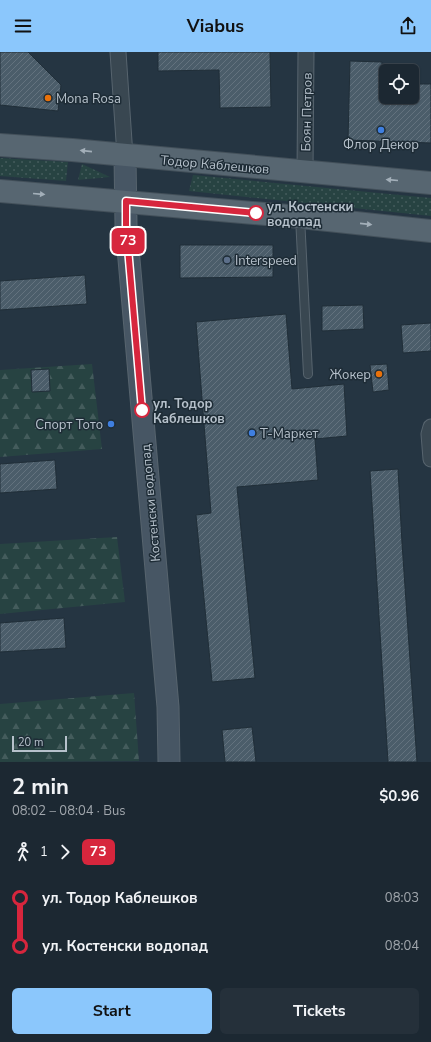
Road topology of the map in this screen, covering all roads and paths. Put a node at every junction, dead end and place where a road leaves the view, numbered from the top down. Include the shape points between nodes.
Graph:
1 (118, 52) edge
2 (306, 52) edge
3 (0, 145) edge
4 (125, 156) junction
5 (305, 172) junction
6 (431, 183) edge
7 (0, 191) edge
8 (126, 201) junction
9 (300, 217) junction
10 (431, 231) edge
11 (308, 374) dead end
12 (431, 427) edge
13 (431, 459) edge
14 (169, 762) edge

1 - 4 street, Костенски водопад
2 - 5 street, Боян Петров
4 -> 3 main road, Тодор Каблешков
4 - 5 main road, Тодор Каблешков
4 - 8 street, Костенски водопад
6 -> 5 main road, Тодор Каблешков
7 -> 8 main road
8 - 9 main road
8 - 14 street, Костенски водопад via 168,707
9 -> 10 main road
9 - 11 lane
12 - 13 street

